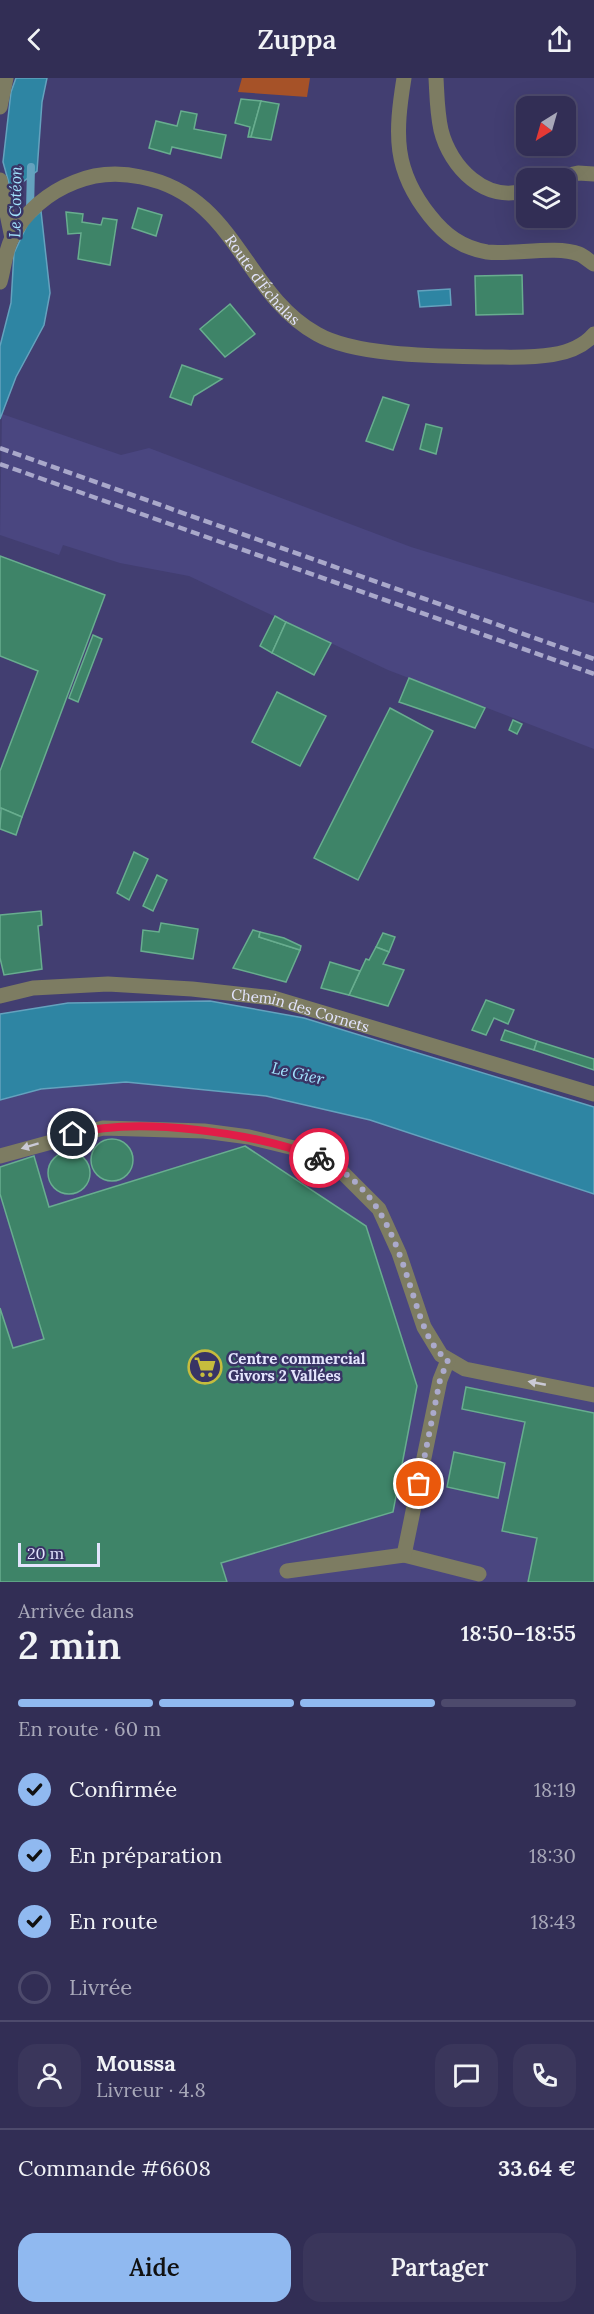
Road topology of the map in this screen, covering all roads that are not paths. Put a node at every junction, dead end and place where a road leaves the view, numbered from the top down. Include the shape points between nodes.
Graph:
1 (6, 78) edge
2 (404, 78) edge
3 (436, 78) edge
4 (0, 107) edge
5 (576, 173) edge
6 (594, 174) edge
7 (0, 180) edge
8 (516, 192) edge
9 (12, 238) junction
10 (594, 264) edge
11 (0, 282) edge
12 (594, 334) edge
13 (0, 996) edge
14 (594, 1094) edge
15 (0, 1156) edge
16 (448, 1360) junction
17 (594, 1395) edge
18 (404, 1555) junction
19 (287, 1571) dead end
20 (479, 1574) dead end

1 - 4 street
2 - 10 street via 399,151 406,182 441,230 465,247 488,252 578,254
3 - 8 street via 442,132 457,164 488,189 505,194
5 - 6 street
7 - 9 street
9 - 11 street, Route d'Échalas
9 - 12 street, Route d'Échalas via 33,209 63,187 100,174 125,174 171,186 212,214 279,303 332,343 376,351 531,357 585,344
13 - 14 street, Chemin des Cornets via 33,988 108,984 192,988 273,998
16 -> 15 street via 424,1327 380,1209 335,1165 294,1148 249,1137 204,1131 103,1128
17 -> 16 street via 465,1369
16 - 18 street via 440,1380
18 - 19 street
18 - 20 street

